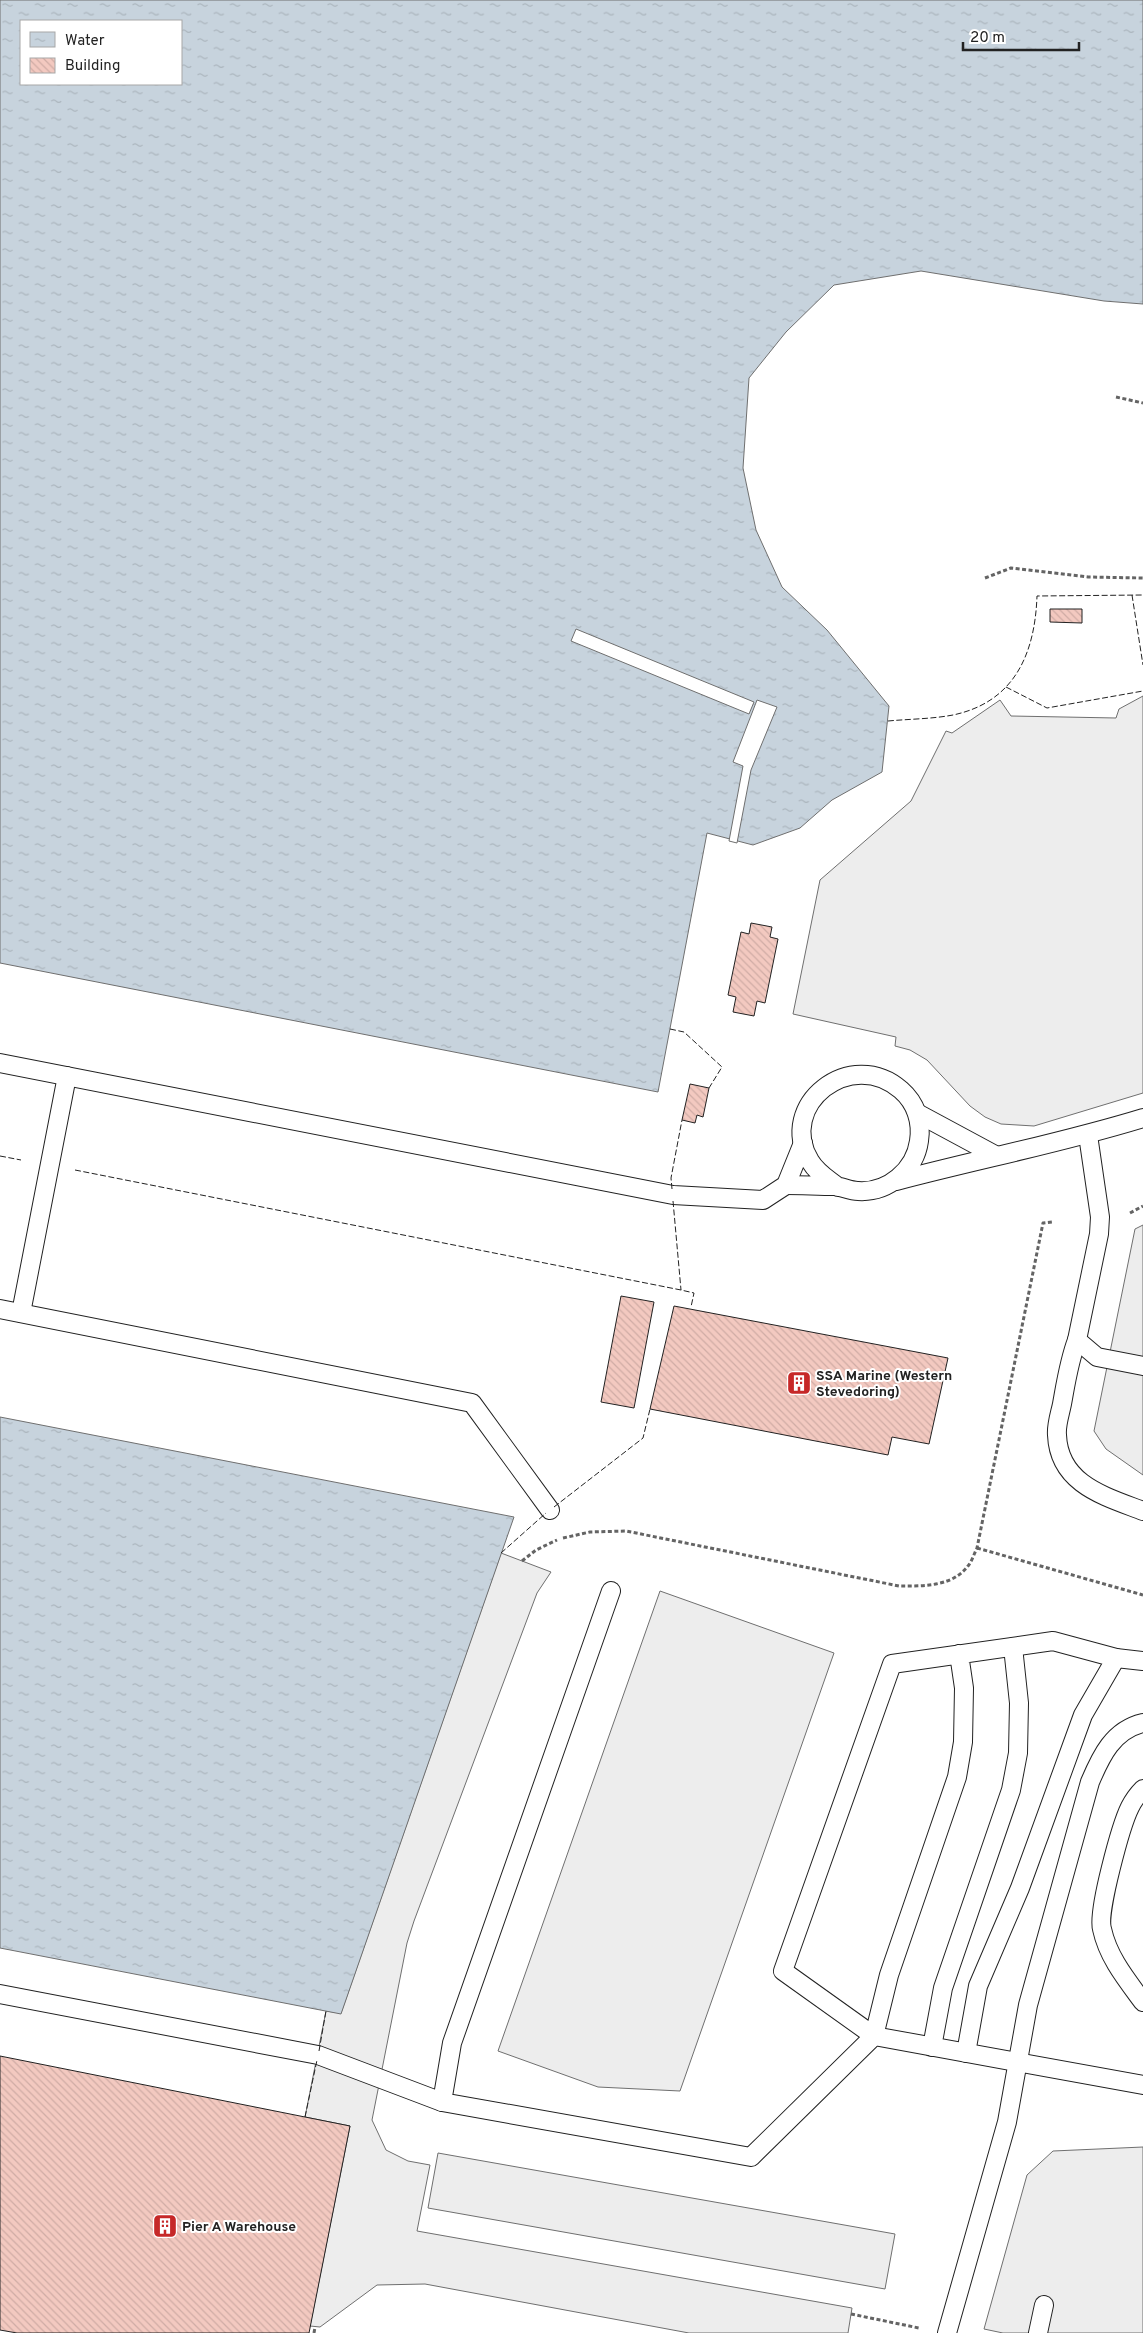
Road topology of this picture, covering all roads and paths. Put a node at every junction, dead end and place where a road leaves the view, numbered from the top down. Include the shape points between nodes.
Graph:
1 (1116, 397) dead end
2 (1143, 403) edge
3 (985, 578) dead end
4 (1143, 578) edge
5 (0, 1063) edge
6 (67, 1076) junction
7 (917, 1113) junction
8 (1143, 1118) edge
9 (1088, 1135) junction
10 (803, 1143) junction
11 (995, 1155) junction
12 (894, 1181) junction
13 (786, 1185) junction
14 (838, 1186) junction
15 (1143, 1206) edge
16 (1130, 1213) dead end
17 (1052, 1222) dead end
18 (0, 1309) edge
19 (21, 1313) junction
20 (1077, 1340) junction
21 (1143, 1366) edge
22 (550, 1510) dead end
23 (1143, 1511) edge
24 (976, 1548) junction
25 (522, 1561) dead end
26 (611, 1592) dead end
27 (1143, 1595) edge
28 (1013, 1647) junction
29 (959, 1654) junction
30 (1116, 1658) junction
31 (1143, 1661) edge
32 (1143, 1723) edge
33 (1143, 1788) edge
34 (0, 1994) edge
35 (1143, 2002) edge
36 (874, 2036) junction
37 (932, 2047) junction
38 (966, 2053) junction
39 (1017, 2063) junction
40 (1143, 2085) edge
41 (442, 2102) junction
42 (1044, 2304) dead end
43 (852, 2314) dead end
44 (315, 2327) dead end
45 (914, 2327) dead end
46 (314, 2333) edge
47 (947, 2333) edge
48 (1038, 2333) edge

1 - 2 path
3 - 4 path via 1011,568 1088,577
5 - 6 lane
6 - 13 lane via 673,1195 764,1200
6 - 19 lane
7 - 10 lane via 908,1096 893,1083 876,1075 856,1074 837,1078 821,1089 809,1105 803,1123
7 - 11 lane
7 - 12 lane via 918,1151 908,1168
8 - 9 lane
9 - 11 lane
9 - 20 lane via 1100,1217
10 - 13 lane
10 - 14 lane via 810,1161 822,1176
11 - 12 lane
12 - 14 lane via 876,1189 857,1191
13 - 14 lane
15 - 16 path
17 - 24 path via 1043,1223
18 - 19 lane
19 - 22 lane via 472,1403
20 - 21 lane via 1098,1357
20 - 23 lane via 1069,1361 1056,1433 1060,1456 1075,1477 1095,1492
24 - 25 path via 968,1566 956,1576 925,1586 899,1586 626,1531 590,1532 559,1539
24 - 27 path
26 - 41 lane via 452,2043
28 - 29 lane
28 - 30 lane via 1053,1641
28 - 37 lane via 1019,1703 1015,1771 943,1988
29 - 36 lane via 964,1688 963,1742 957,1776 889,1975
29 - 36 lane via 892,1664 784,1971
30 - 31 lane
30 - 38 lane via 1083,1715 1020,1888 978,1986
32 - 39 lane via 1119,1735 1103,1751 1090,1782 1028,2005
33 - 35 lane via 1129,1808 1103,1899 1101,1927 1119,1970
34 - 41 lane via 318,2055
36 - 37 lane
36 - 41 lane via 751,2157
37 - 38 lane
38 - 39 lane
39 - 40 lane
39 - 47 lane via 1007,2122
42 - 48 lane
43 - 45 path
44 - 46 path

